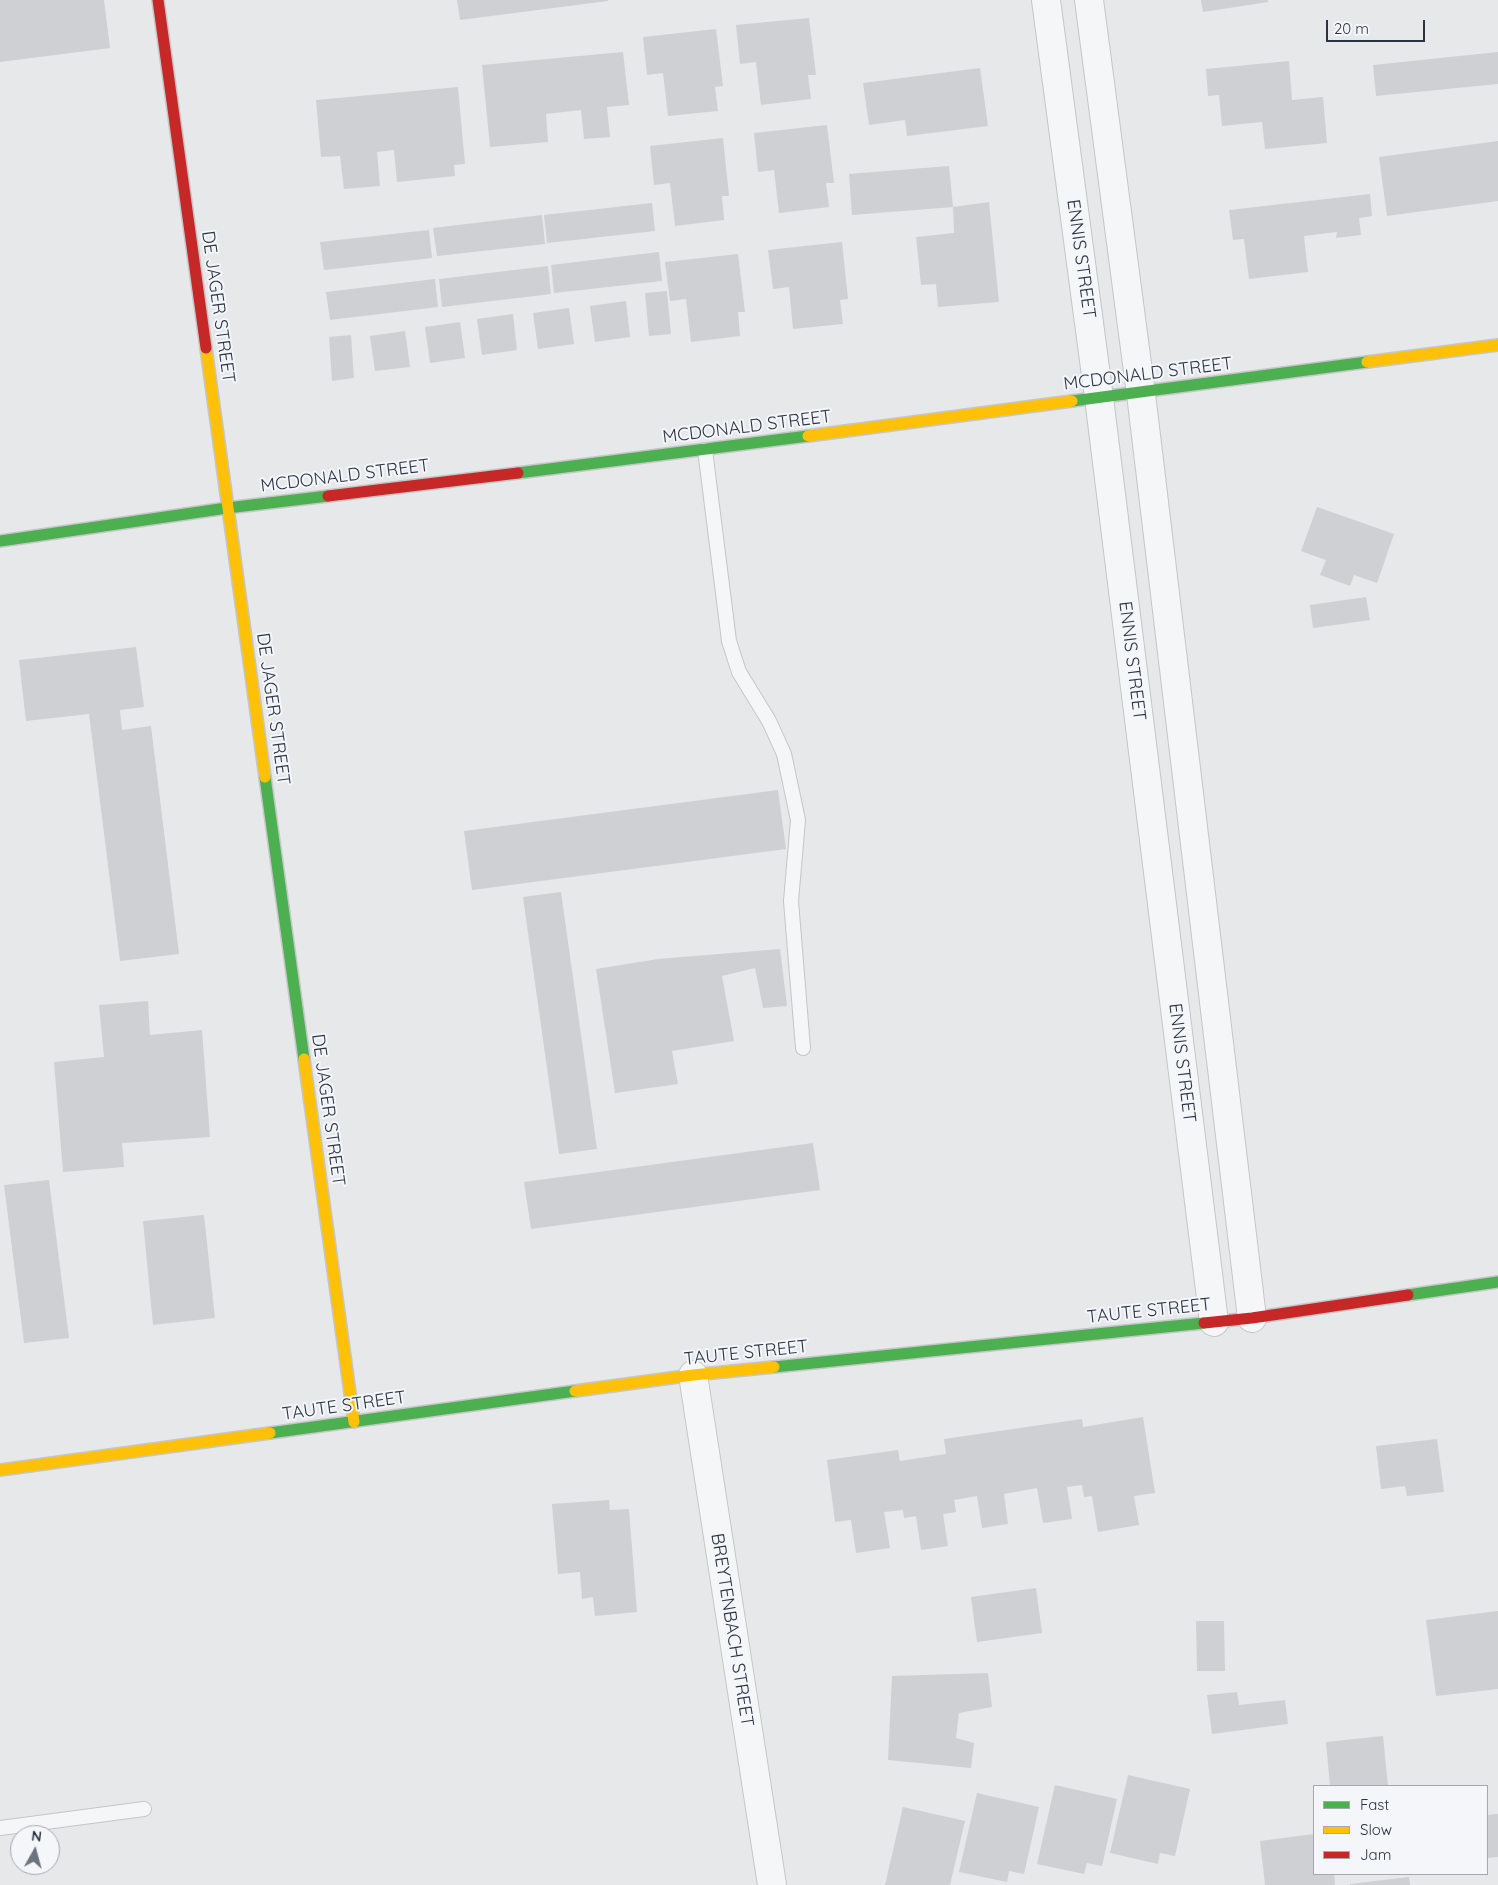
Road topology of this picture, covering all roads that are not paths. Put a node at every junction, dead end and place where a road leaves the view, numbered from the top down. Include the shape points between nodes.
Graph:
1 (158, 0) edge
2 (1046, 0) edge
3 (1089, 0) edge
4 (1498, 345) edge
5 (1141, 394) junction
6 (1099, 398) junction
7 (704, 450) junction
8 (227, 508) junction
9 (0, 541) edge
10 (803, 1048) dead end
11 (1498, 1282) edge
12 (1252, 1318) junction
13 (1214, 1322) junction
14 (693, 1375) junction
15 (354, 1422) junction
16 (0, 1470) edge
17 (144, 1809) dead end
18 (0, 1828) edge
19 (772, 1885) edge

1 - 8 street, DE JAGER STREET
2 - 6 street, ENNIS STREET
3 - 5 street
4 - 5 street, MCDONALD STREET
5 - 6 street, MCDONALD STREET
5 - 12 street
6 - 7 street, MCDONALD STREET
6 - 13 street, ENNIS STREET
7 - 8 street, MCDONALD STREET
7 - 10 lane via 733,657 769,720 784,754 798,820 791,901
8 - 9 street, MCDONALD STREET
8 - 15 street, DE JAGER STREET
11 - 12 street, TAUTE STREET
12 - 13 street, TAUTE STREET
13 - 14 street, TAUTE STREET
14 - 15 street, TAUTE STREET
14 - 19 street, BREYTENBACH STREET
15 - 16 street, TAUTE STREET
17 - 18 lane

